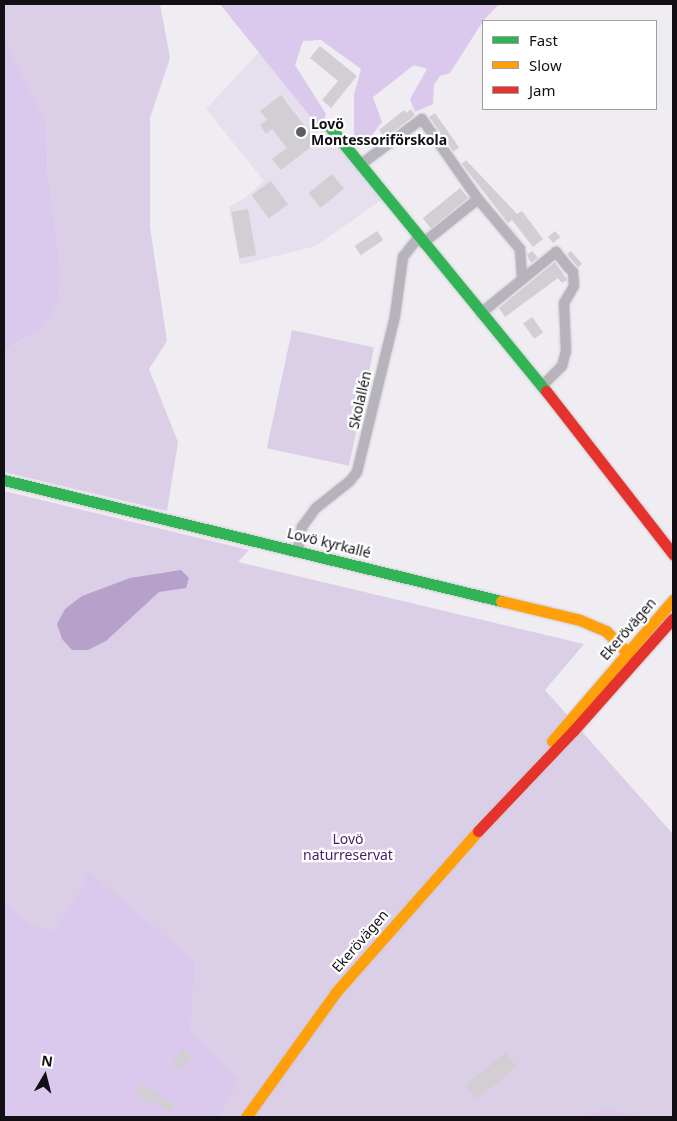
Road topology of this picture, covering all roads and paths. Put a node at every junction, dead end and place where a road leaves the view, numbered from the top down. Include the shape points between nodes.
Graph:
1 (329, 126) dead end
2 (360, 166) junction
3 (478, 199) junction
4 (420, 241) junction
5 (522, 279) junction
6 (480, 313) junction
7 (542, 386) junction
8 (4, 480) edge
9 (298, 550) junction
10 (673, 554) edge
11 (673, 600) edge
12 (673, 618) edge
13 (631, 656) junction
14 (246, 1117) edge

1 - 2 street
2 - 3 street via 422,119
2 - 4 street
3 - 4 street, Skolallén
3 - 5 street via 520,248
4 - 6 street
4 - 9 street, Skolallén via 403,258 396,316 357,472 316,508 302,527
5 - 6 street
5 - 7 street via 556,252 573,272 574,286 564,303 566,351 562,366
6 - 7 street
7 - 10 street
8 - 9 street, Lovö kyrkallé
9 - 13 street, Lovö kyrkallé via 580,620 606,632
11 - 13 street, Ekerövägen
12 - 13 street, Ekerövägen
13 - 14 street, Ekerövägen via 569,735 510,795 336,992

